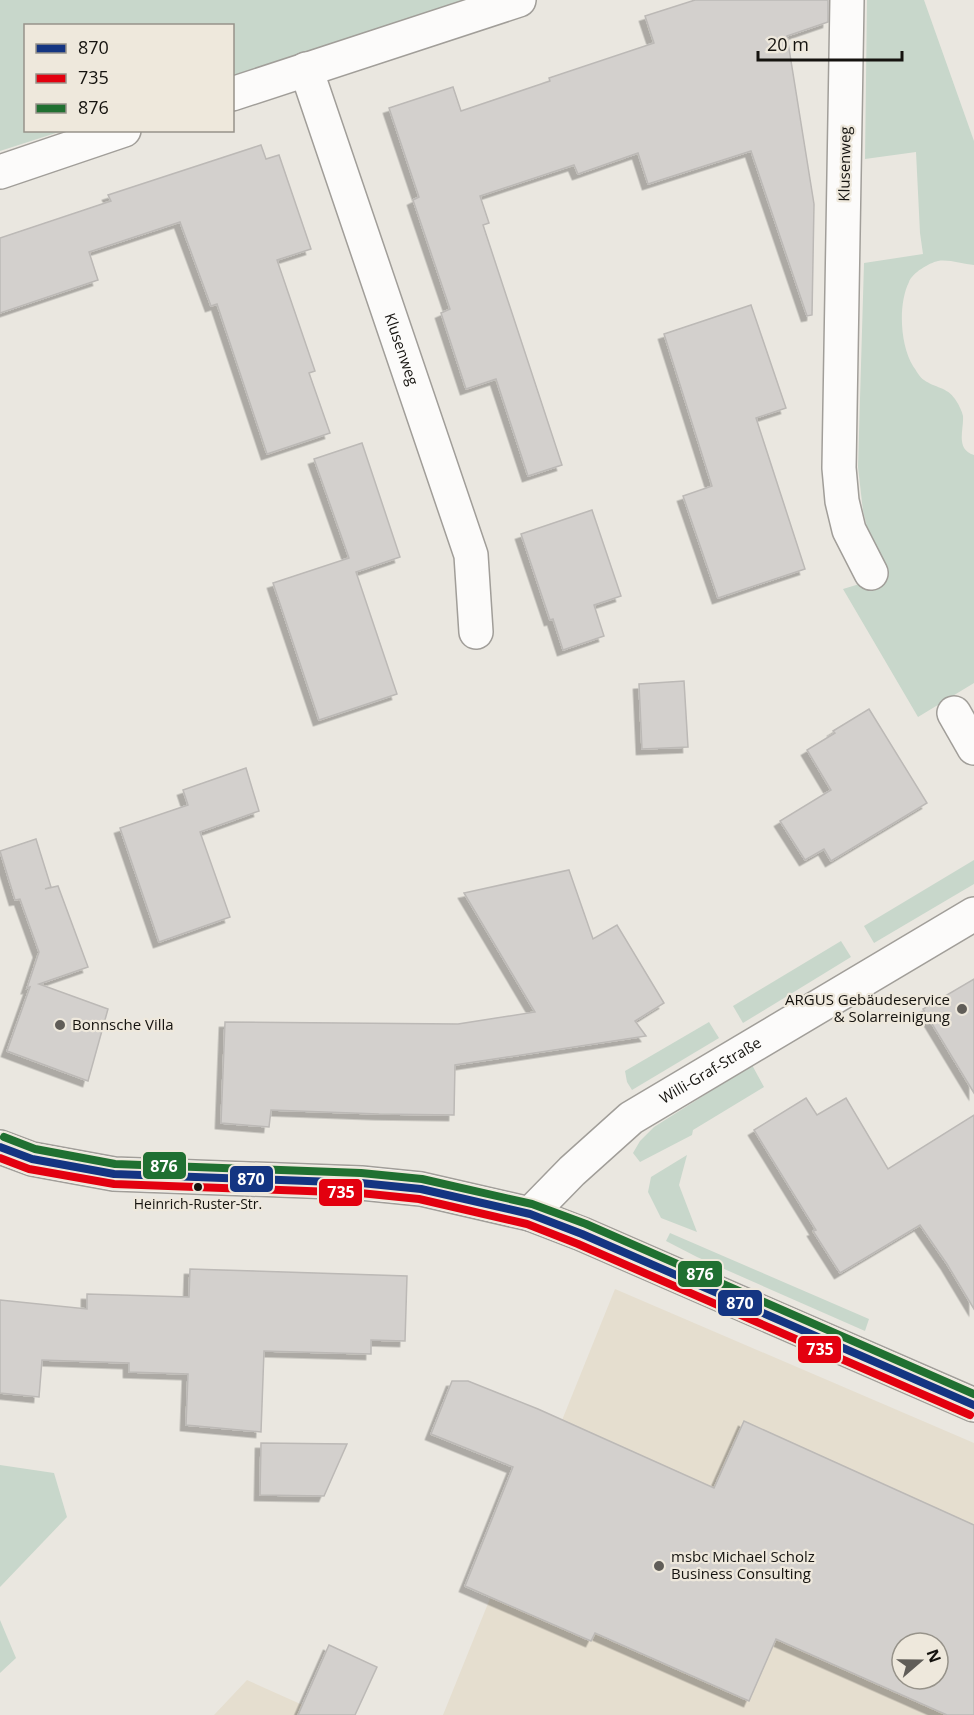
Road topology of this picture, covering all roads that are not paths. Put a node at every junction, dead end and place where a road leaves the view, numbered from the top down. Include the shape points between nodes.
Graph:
1 (519, 0) edge
2 (848, 0) edge
3 (306, 69) junction
4 (234, 93) edge
5 (118, 132) edge
6 (0, 172) edge
7 (871, 573) dead end
8 (476, 632) dead end
9 (954, 713) dead end
10 (974, 748) edge
11 (974, 914) edge
12 (0, 1147) edge
13 (530, 1214) junction
14 (974, 1405) edge

1 - 3 street
2 - 7 street, Klusenweg via 839,468 849,530
3 - 4 street
3 - 8 street, Klusenweg via 471,555
5 - 6 street
9 - 10 street
11 - 13 street, Willi-Graf-Straße via 631,1118
12 - 13 street via 32,1159 114,1174 361,1183 421,1190
13 - 14 street

